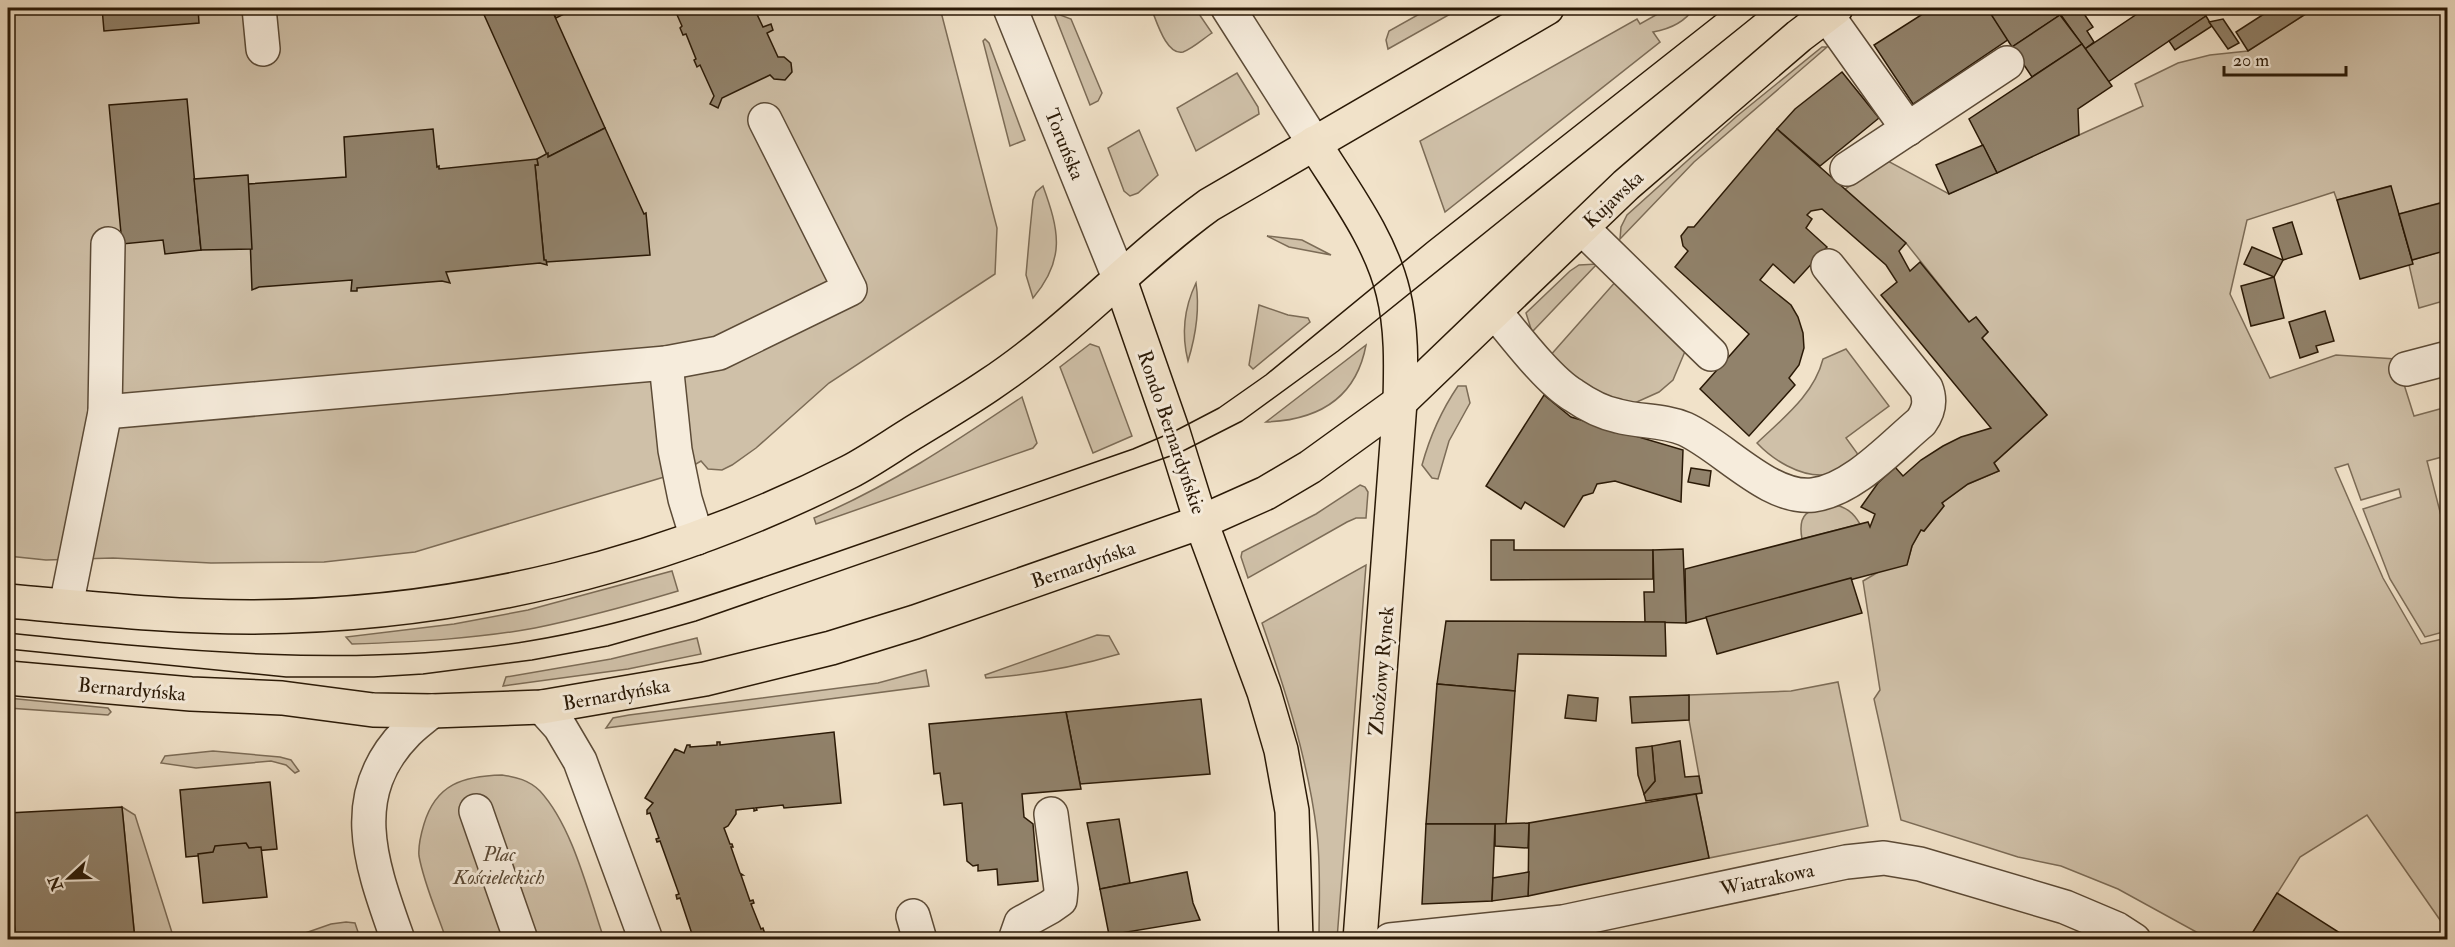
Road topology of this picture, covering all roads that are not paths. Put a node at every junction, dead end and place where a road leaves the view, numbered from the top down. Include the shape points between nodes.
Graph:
1 (259, 8) edge
2 (1010, 8) edge
3 (1228, 8) edge
4 (1547, 8) edge
5 (1832, 11) edge
6 (263, 49) dead end
7 (2007, 63) dead end
8 (765, 120) dead end
9 (1908, 129) junction
10 (1314, 143) junction
11 (1847, 169) dead end
12 (1582, 228) junction
13 (108, 244) dead end
14 (1828, 266) dead end
15 (1120, 280) junction
16 (1495, 312) junction
17 (1711, 354) dead end
18 (2448, 358) edge
19 (666, 363) junction
20 (2406, 369) dead end
21 (1400, 402) junction
22 (105, 412) junction
23 (1201, 522) junction
24 (697, 538) junction
25 (8, 601) edge
26 (66, 606) junction
27 (8, 678) edge
28 (542, 707) junction
29 (432, 711) junction
30 (476, 811) dead end
31 (1051, 814) dead end
32 (398, 939) edge
33 (521, 939) edge
34 (646, 939) edge
35 (1015, 939) edge
36 (1296, 939) edge
37 (1360, 939) edge
38 (1390, 939) edge
39 (2134, 939) edge

1 - 6 street
2 - 15 street, Toruńska
3 - 10 street
4 - 10 main road
5 - 9 street
5 - 12 main road, Kujawska via 1626,185
7 - 9 street
8 - 19 street via 850,289 719,353
9 - 11 street
10 - 15 main road via 1209,205
10 - 21 main road via 1367,231 1388,276 1399,322
12 - 16 main road, Kujawska
12 - 17 street
13 - 22 street
14 - 16 street via 1926,388 1929,405 1921,422 1851,480 1836,489 1812,495 1764,481 1684,429 1618,417 1570,394
15 - 23 main road, Rondo Bernardyńskie
15 - 24 main road via 1032,355 990,385 851,471
16 - 21 main road, Kujawska
18 - 20 street
19 - 22 street
19 - 24 street via 675,450
21 - 23 main road, Rondo Bernardyńskie via 1310,467 1266,493
21 - 37 main road, Zbożowy Rynek
22 - 26 street
23 - 28 main road, Bernardyńska via 831,648 705,679
23 - 36 main road via 1264,692 1281,750 1292,811
24 - 26 main road via 597,570 518,589 396,609 251,617
25 - 26 main road
27 - 29 main road, Bernardyńska via 282,698 373,710
28 - 29 main road, Bernardyńska
28 - 34 street via 566,735 580,761
29 - 32 street via 406,732 382,764 367,816 376,877
30 - 33 street
31 - 35 street via 1060,900 1021,923
38 - 39 street, Wiatrakowa via 1563,922 1846,862 1884,858 1920,864 2065,907

